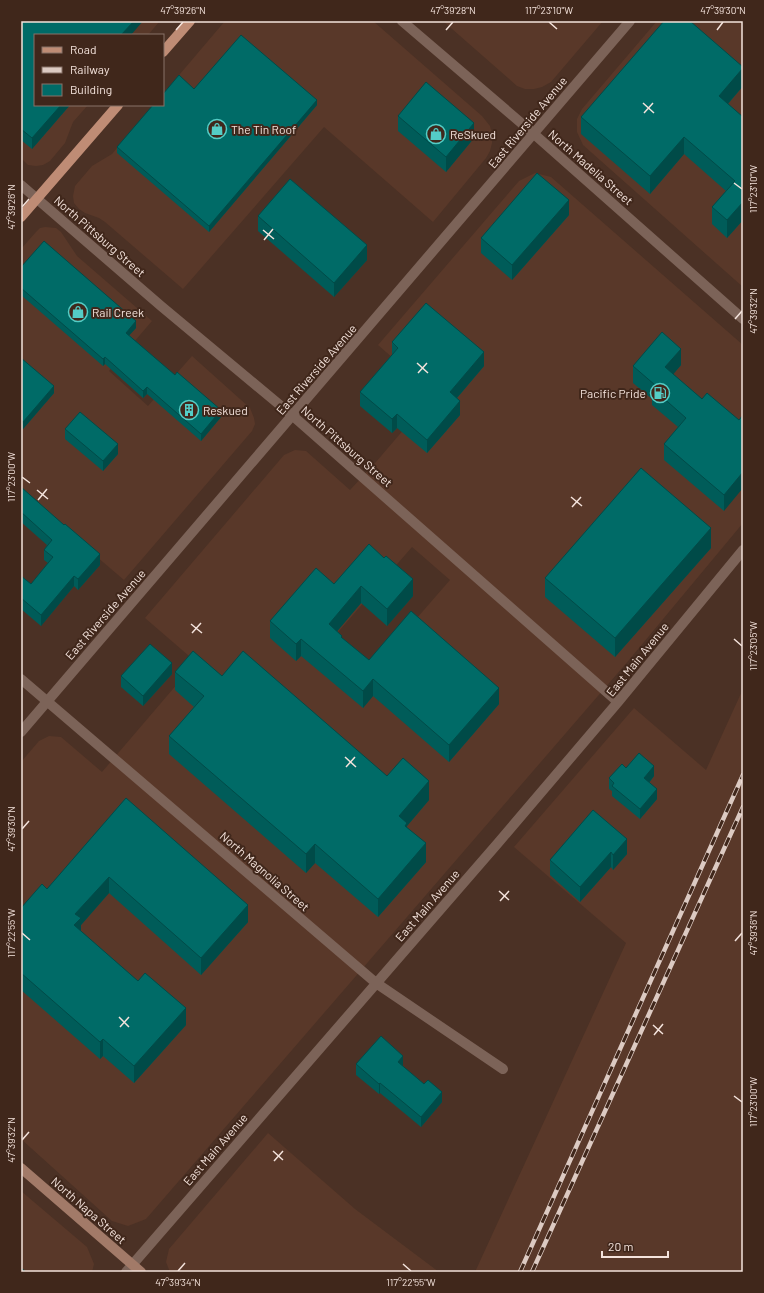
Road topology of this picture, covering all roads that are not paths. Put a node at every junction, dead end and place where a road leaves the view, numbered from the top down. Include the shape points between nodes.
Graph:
1 (190, 21) edge
2 (402, 21) edge
3 (630, 21) edge
4 (164, 51) edge
5 (117, 106) edge
6 (534, 134) junction
7 (21, 185) edge
8 (37, 199) junction
9 (21, 218) edge
10 (743, 319) edge
11 (293, 416) junction
12 (743, 550) edge
13 (21, 679) edge
14 (47, 701) junction
15 (618, 702) junction
16 (21, 732) edge
17 (376, 983) junction
18 (502, 1069) dead end
19 (21, 1168) edge
20 (129, 1268) edge
21 (141, 1272) edge

1 - 4 main road
2 - 6 street, North Madelia Street
3 - 6 street, East Riverside Avenue
5 - 8 main road
6 - 10 street, North Madelia Street
6 - 11 street, East Riverside Avenue
7 - 8 street, North Pittsburg Street
8 - 9 main road
8 - 11 street, North Pittsburg Street
11 - 14 street, East Riverside Avenue
11 - 15 street, North Pittsburg Street
12 - 15 street, East Main Avenue
13 - 14 street, North Magnolia Street
14 - 16 street, East Riverside Avenue
14 - 17 street, North Magnolia Street
15 - 17 street, East Main Avenue
17 - 18 street, North Magnolia Street
17 - 20 street, East Main Avenue
19 - 20 main road, North Napa Street
20 - 21 main road, North Napa Street

